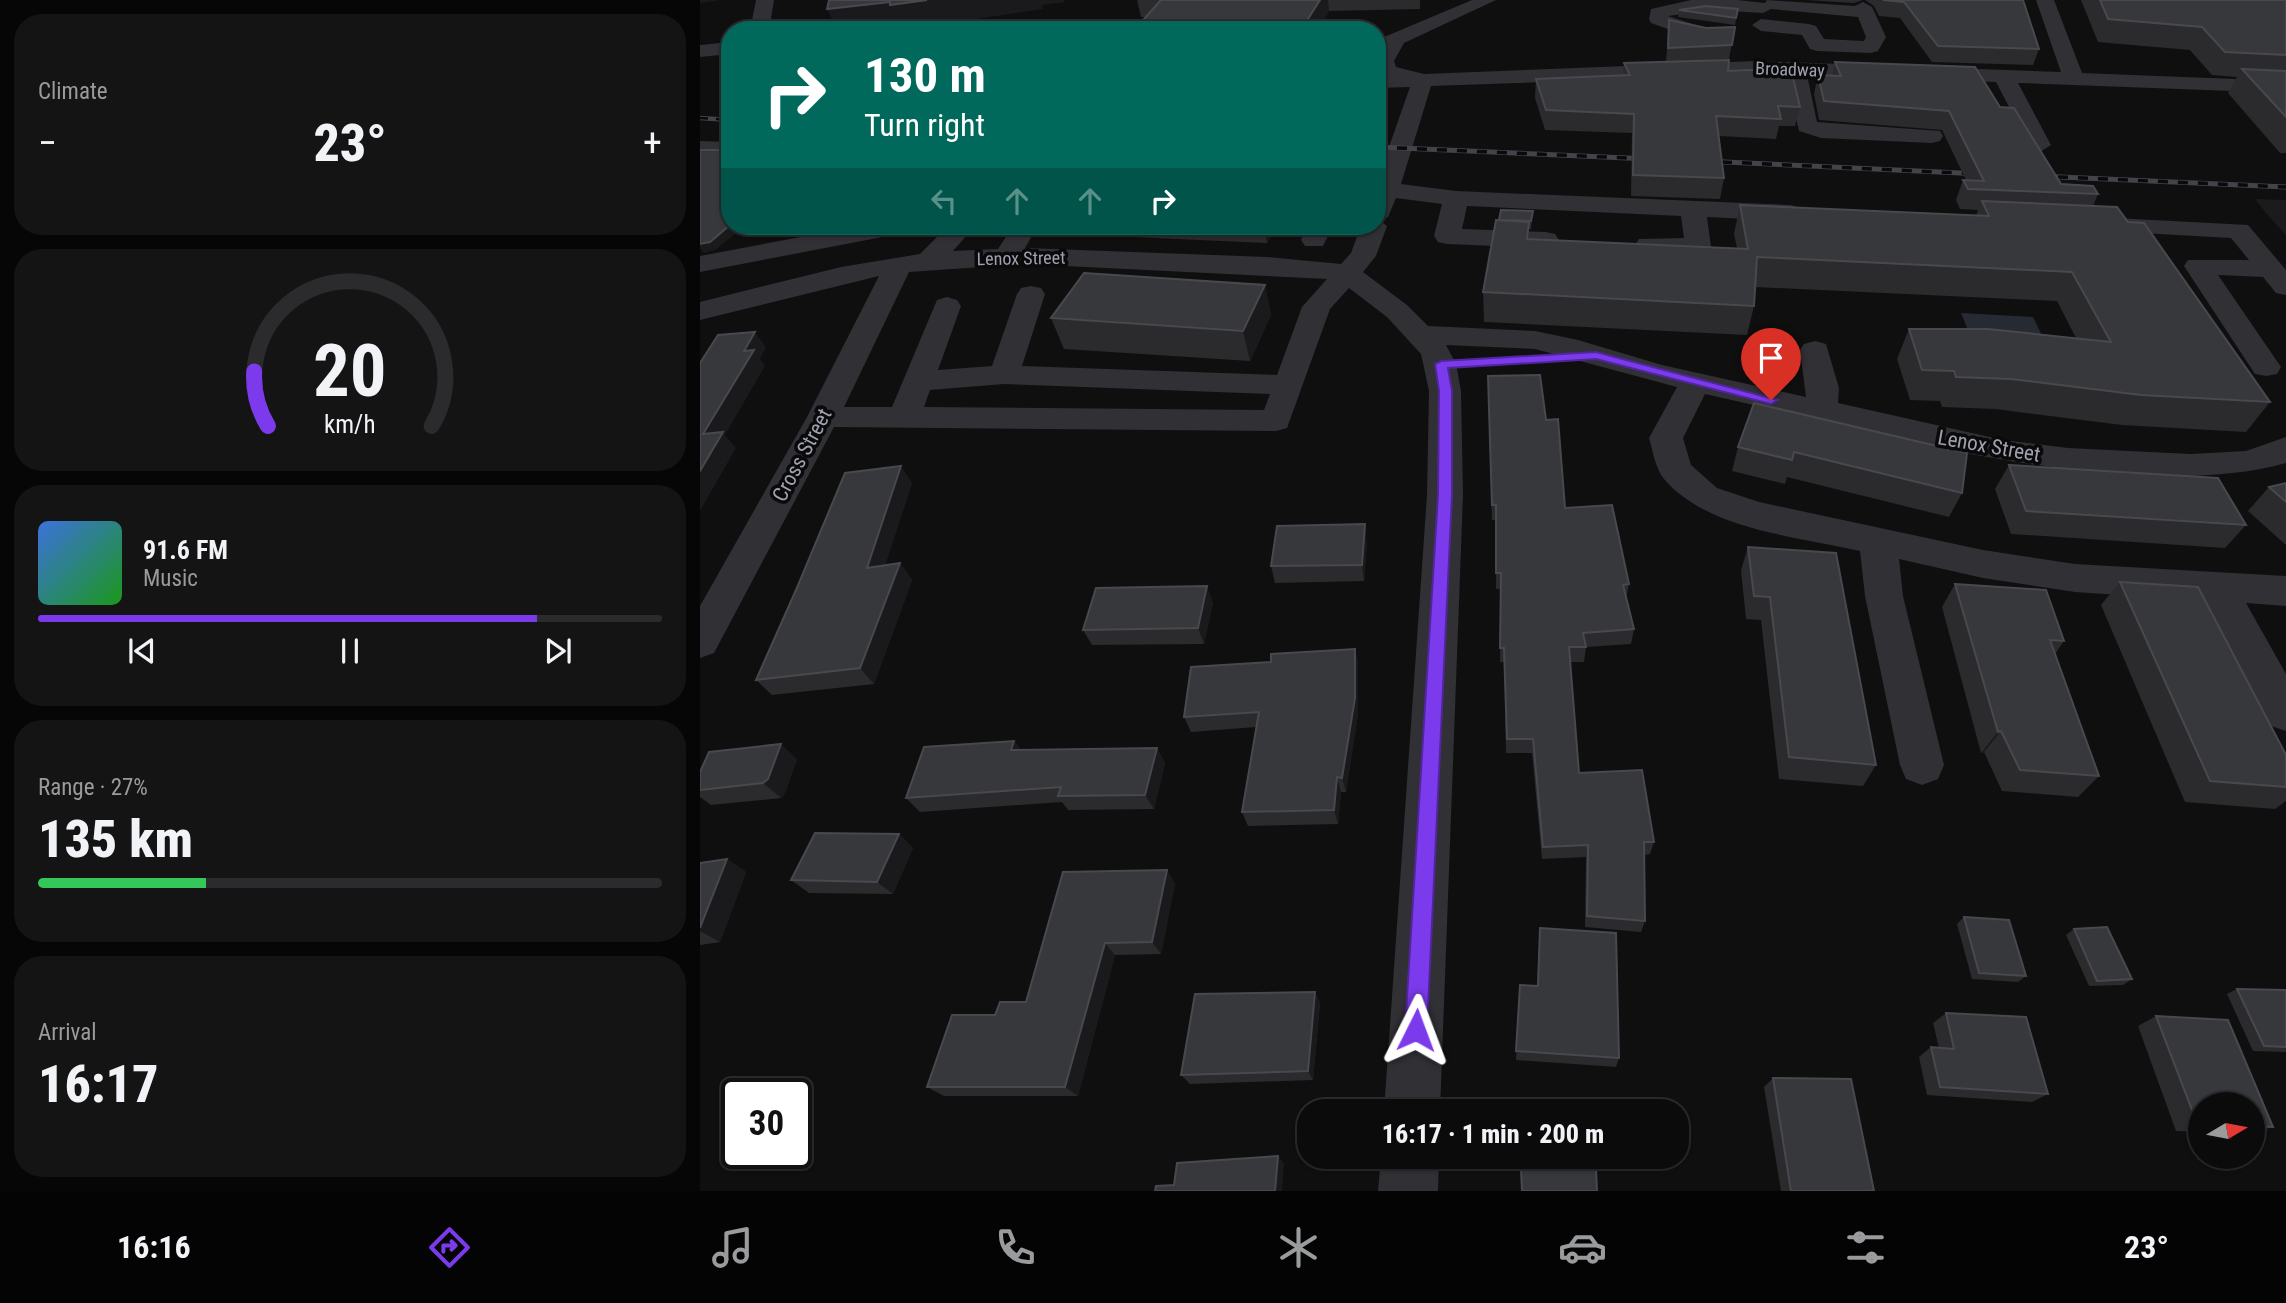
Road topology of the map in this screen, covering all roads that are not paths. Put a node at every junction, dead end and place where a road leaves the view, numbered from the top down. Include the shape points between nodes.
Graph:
1 (765, 0) edge
2 (1487, 0) edge
3 (2045, 0) edge
4 (1763, 14) edge
5 (761, 21) edge
6 (1386, 42) edge
7 (721, 47) edge
8 (700, 49) edge
9 (1755, 67) junction
10 (1386, 68) edge
11 (1795, 69) junction
12 (2004, 77) junction
13 (1423, 80) junction
14 (2074, 80) junction
15 (1386, 82) edge
16 (2286, 87) edge
17 (1932, 136) edge
18 (2040, 145) edge
19 (700, 148) edge
20 (721, 149) edge
21 (1386, 177) edge
22 (1386, 189) edge
23 (1456, 198) junction
24 (1693, 209) junction
25 (1815, 214) edge
26 (2075, 224) edge
27 (851, 235) edge
28 (950, 235) edge
29 (1020, 235) edge
30 (1371, 235) edge
31 (1572, 242) edge
32 (1628, 244) edge
33 (1006, 257) junction
34 (700, 264) edge
35 (913, 264) junction
36 (1347, 273) junction
37 (2279, 278) edge
38 (1031, 294) dead end
39 (947, 306) dead end
40 (700, 311) edge
41 (1431, 350) junction
42 (1815, 350) dead end
43 (2266, 367) dead end
44 (1004, 375) junction
45 (918, 380) junction
46 (1695, 383) junction
47 (1289, 385) junction
48 (1822, 411) junction
49 (824, 416) junction
50 (904, 417) junction
51 (2286, 448) edge
52 (1878, 542) junction
53 (2218, 587) junction
54 (2286, 591) edge
55 (700, 642) edge
56 (2286, 713) edge
57 (1922, 765) dead end
58 (1413, 1099) edge
59 (1409, 1169) edge
60 (1408, 1191) edge

1 - 5 street
2 - 6 street
3 - 14 street
4 - 4 street via 1732,33 1712,34 1670,26 1658,19 1658,13 1696,1
4 - 4 street via 1863,10 1876,37 1871,47 1817,45 1809,23
4 - 9 street
7 - 8 street
9 - 11 street, Broadway
9 - 13 street, Broadway
10 - 13 street
11 - 12 street, Broadway
11 - 17 street via 1807,126 1821,131
12 - 14 street, Broadway
12 - 18 street
13 - 15 street, Broadway
13 - 21 street
14 - 16 street, Broadway
19 - 20 street
22 - 23 street
23 - 24 street
23 - 31 street via 1447,236
24 - 25 street
24 - 32 street via 1698,247
26 - 37 street via 2239,230
27 - 34 street
28 - 35 street, Cross Street
29 - 33 street
30 - 36 street via 1363,256
33 - 35 street, Lenox Street
33 - 36 street, Lenox Street via 1107,257
35 - 40 street, Lenox Street via 832,276
35 - 49 street, Cross Street
36 - 41 street via 1397,311
36 - 47 street via 1316,307
37 - 43 street via 2198,266
38 - 44 street
39 - 45 street
41 - 46 street, Lenox Street via 1596,355
41 - 58 street via 1445,391 1445,495
42 - 48 street via 1823,388
44 - 45 street
44 - 47 street
45 - 50 street
46 - 48 street, Lenox Street
46 - 52 street via 1666,438 1675,470 1705,497 1754,514
47 - 50 street via 1276,421
48 - 51 street, Lenox Street via 1967,445 2068,459 2191,466 2246,461
49 - 50 street
49 - 55 street, Cross Street
52 - 53 street via 2075,578
52 - 57 street via 1884,596
53 - 54 street
53 - 56 street
59 - 60 street

